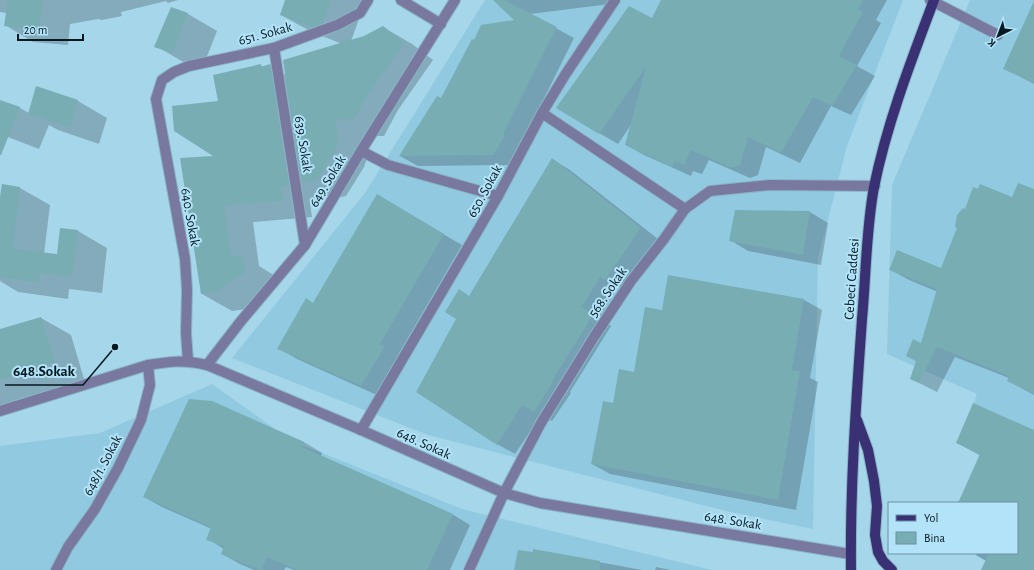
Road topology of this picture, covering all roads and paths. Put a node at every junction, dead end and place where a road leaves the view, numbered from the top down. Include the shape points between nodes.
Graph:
1 (368, 0) edge
2 (401, 0) edge
3 (455, 0) edge
4 (615, 0) edge
5 (932, 0) edge
6 (441, 24) junction
7 (998, 34) dead end
8 (274, 48) junction
9 (162, 80) joint
10 (542, 113) junction
11 (361, 151) junction
12 (875, 186) junction
13 (498, 196) junction
14 (685, 208) junction
15 (306, 245) junction
16 (188, 361) junction
17 (148, 365) junction
18 (207, 365) junction
19 (0, 411) edge
20 (855, 417) junction
21 (361, 430) junction
22 (504, 493) junction
23 (850, 554) junction
24 (56, 570) edge
25 (470, 570) edge
26 (851, 570) edge
27 (892, 570) edge

1 - 8 street, 651. Sokak via 360,13 337,25
2 - 6 street
3 - 6 street, 649. Sokak
4 - 10 street, 650. Sokak
5 - 7 street
5 - 12 main road, Cebeci Caddesi via 897,102
6 - 11 street, 649. Sokak
8 - 9 street, 651. Sokak via 189,66
8 - 15 street, 639. Sokak
9 - 16 street, 640. Sokak via 156,99 185,259
10 - 13 street, 650. Sokak
10 - 14 street
11 - 13 street via 388,165
11 - 15 street, 649. Sokak
12 - 14 street, 568. Sokak via 770,185 717,191 710,192
12 - 20 main road, Cebeci Caddesi via 871,206
13 - 21 street, 650. Sokak
14 - 22 street, 568. Sokak via 631,281 594,337 541,423
15 - 18 street, 649. Sokak
16 - 17 street, 648. Sokak
16 - 18 street, 648. Sokak
17 - 19 street, 648. Sokak
17 - 24 street, 648/1. Sokak via 150,385 141,420 95,509 68,547
18 - 21 street, 648. Sokak
20 - 23 main road, Cebeci Caddesi
20 - 27 main road via 868,450 874,482 875,535 878,552
21 - 22 street, 648. Sokak
22 - 23 street, 648. Sokak via 540,503
22 - 25 street, 568. Sokak
23 - 26 main road, Cebeci Caddesi

